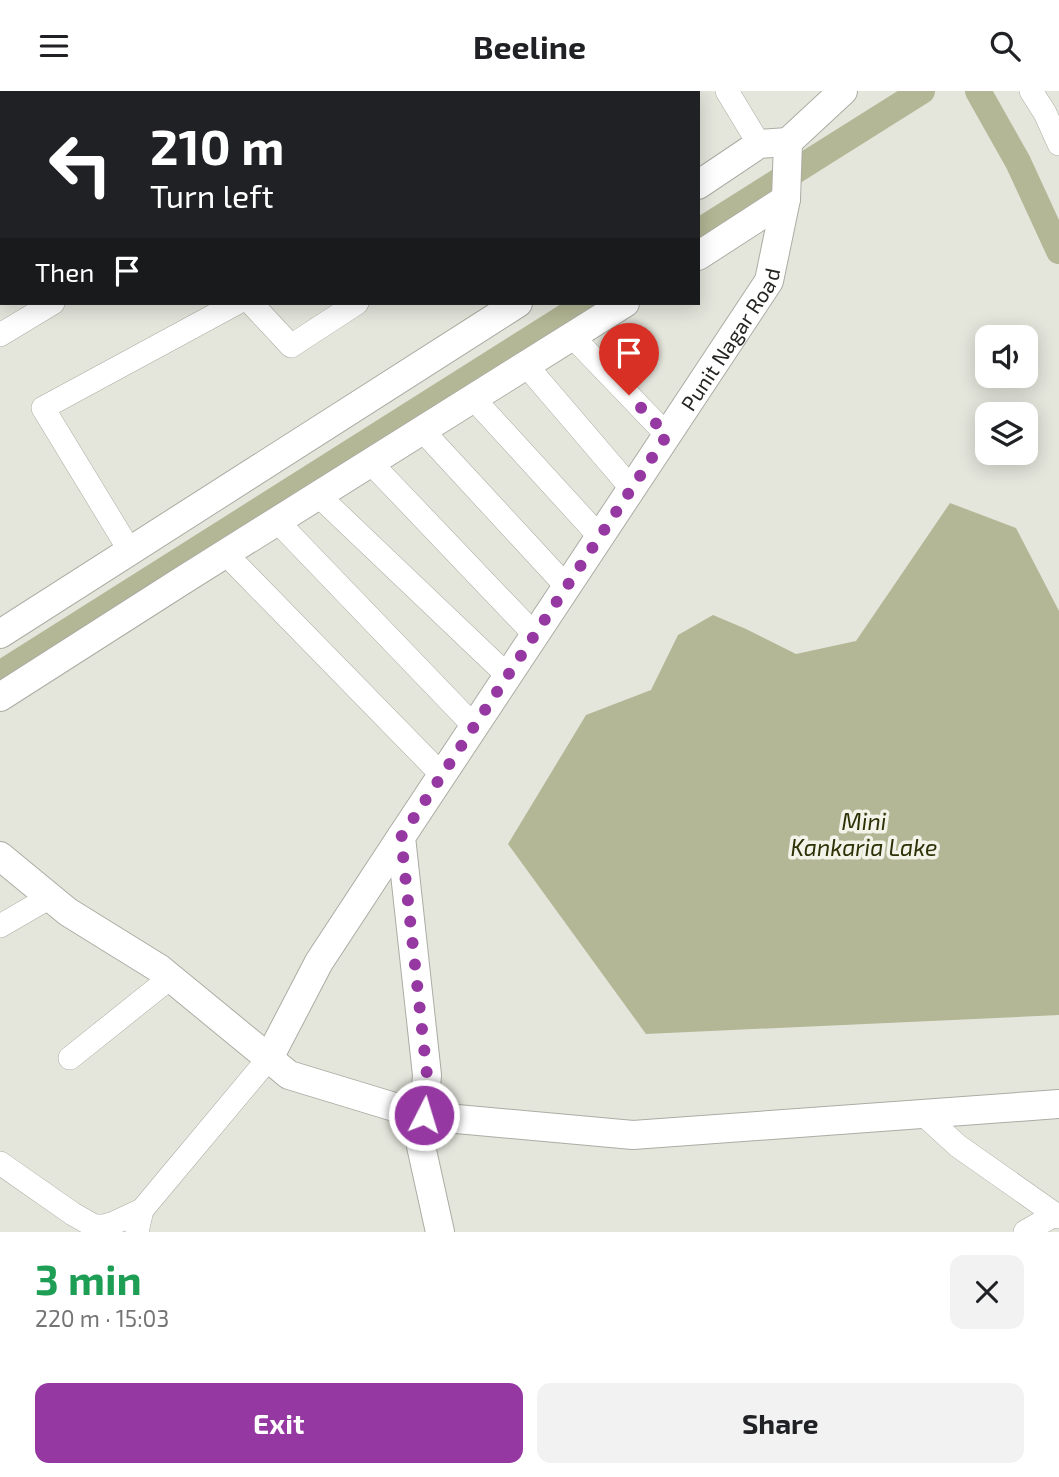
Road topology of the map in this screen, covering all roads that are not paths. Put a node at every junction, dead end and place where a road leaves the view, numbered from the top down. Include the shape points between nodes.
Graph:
1 (727, 91) edge
2 (843, 91) edge
3 (1031, 91) edge
4 (788, 143) junction
5 (758, 144) junction
6 (1059, 144) edge
7 (700, 184) edge
8 (787, 197) junction
9 (700, 255) edge
10 (50, 305) edge
11 (233, 305) edge
12 (253, 305) edge
13 (354, 305) edge
14 (515, 305) edge
15 (622, 305) edge
16 (0, 335) edge
17 (572, 336) junction
18 (526, 365) junction
19 (473, 398) junction
20 (422, 430) junction
21 (667, 435) junction
22 (370, 462) junction
23 (632, 489) junction
24 (318, 495) junction
25 (277, 521) junction
26 (600, 537) junction
27 (130, 551) junction
28 (225, 553) junction
29 (567, 587) junction
30 (0, 634) edge
31 (535, 635) junction
32 (508, 676) junction
33 (0, 697) edge
34 (474, 726) junction
35 (442, 775) junction
36 (401, 837) junction
37 (0, 856) edge
38 (50, 897) junction
39 (0, 926) edge
40 (170, 978) junction
41 (70, 1058) dead end
42 (269, 1058) junction
43 (1059, 1104) edge
44 (923, 1114) junction
45 (424, 1115) junction
46 (0, 1163) edge
47 (1057, 1216) edge
48 (139, 1221) edge
49 (440, 1232) edge
50 (1026, 1232) edge

1 - 5 street
2 - 4 street
3 - 6 street
4 - 5 street
4 - 8 street, Punit Nagar Road
5 - 7 street
8 - 9 street
8 - 21 street, Punit Nagar Road via 769,281
10 - 16 street
11 - 27 street via 43,408
12 - 13 street via 291,346
14 - 27 street
15 - 17 street
17 - 18 street
17 - 21 street
18 - 19 street
18 - 23 street
19 - 20 street
19 - 26 street
20 - 22 street
20 - 29 street
21 - 23 street, Punit Nagar Road
22 - 24 street
22 - 31 street
23 - 26 street, Punit Nagar Road
24 - 25 street
24 - 32 street
25 - 28 street
25 - 34 street
26 - 29 street, Punit Nagar Road
27 - 30 street
28 - 33 street
28 - 35 street
29 - 31 street, Punit Nagar Road
31 - 32 street, Punit Nagar Road
32 - 34 street, Punit Nagar Road
34 - 35 street, Punit Nagar Road
35 - 36 street, Punit Nagar Road
36 - 42 street, Punit Nagar Road via 319,962
36 - 45 street via 427,1075
37 - 38 street
38 - 39 street
38 - 40 street
40 - 41 street
40 - 42 street
42 - 45 street via 289,1075
42 - 48 street
43 - 44 street
44 - 45 street via 633,1135
44 - 47 street via 958,1146
45 - 49 street via 421,1146
46 - 48 street via 94,1226
47 - 50 street

